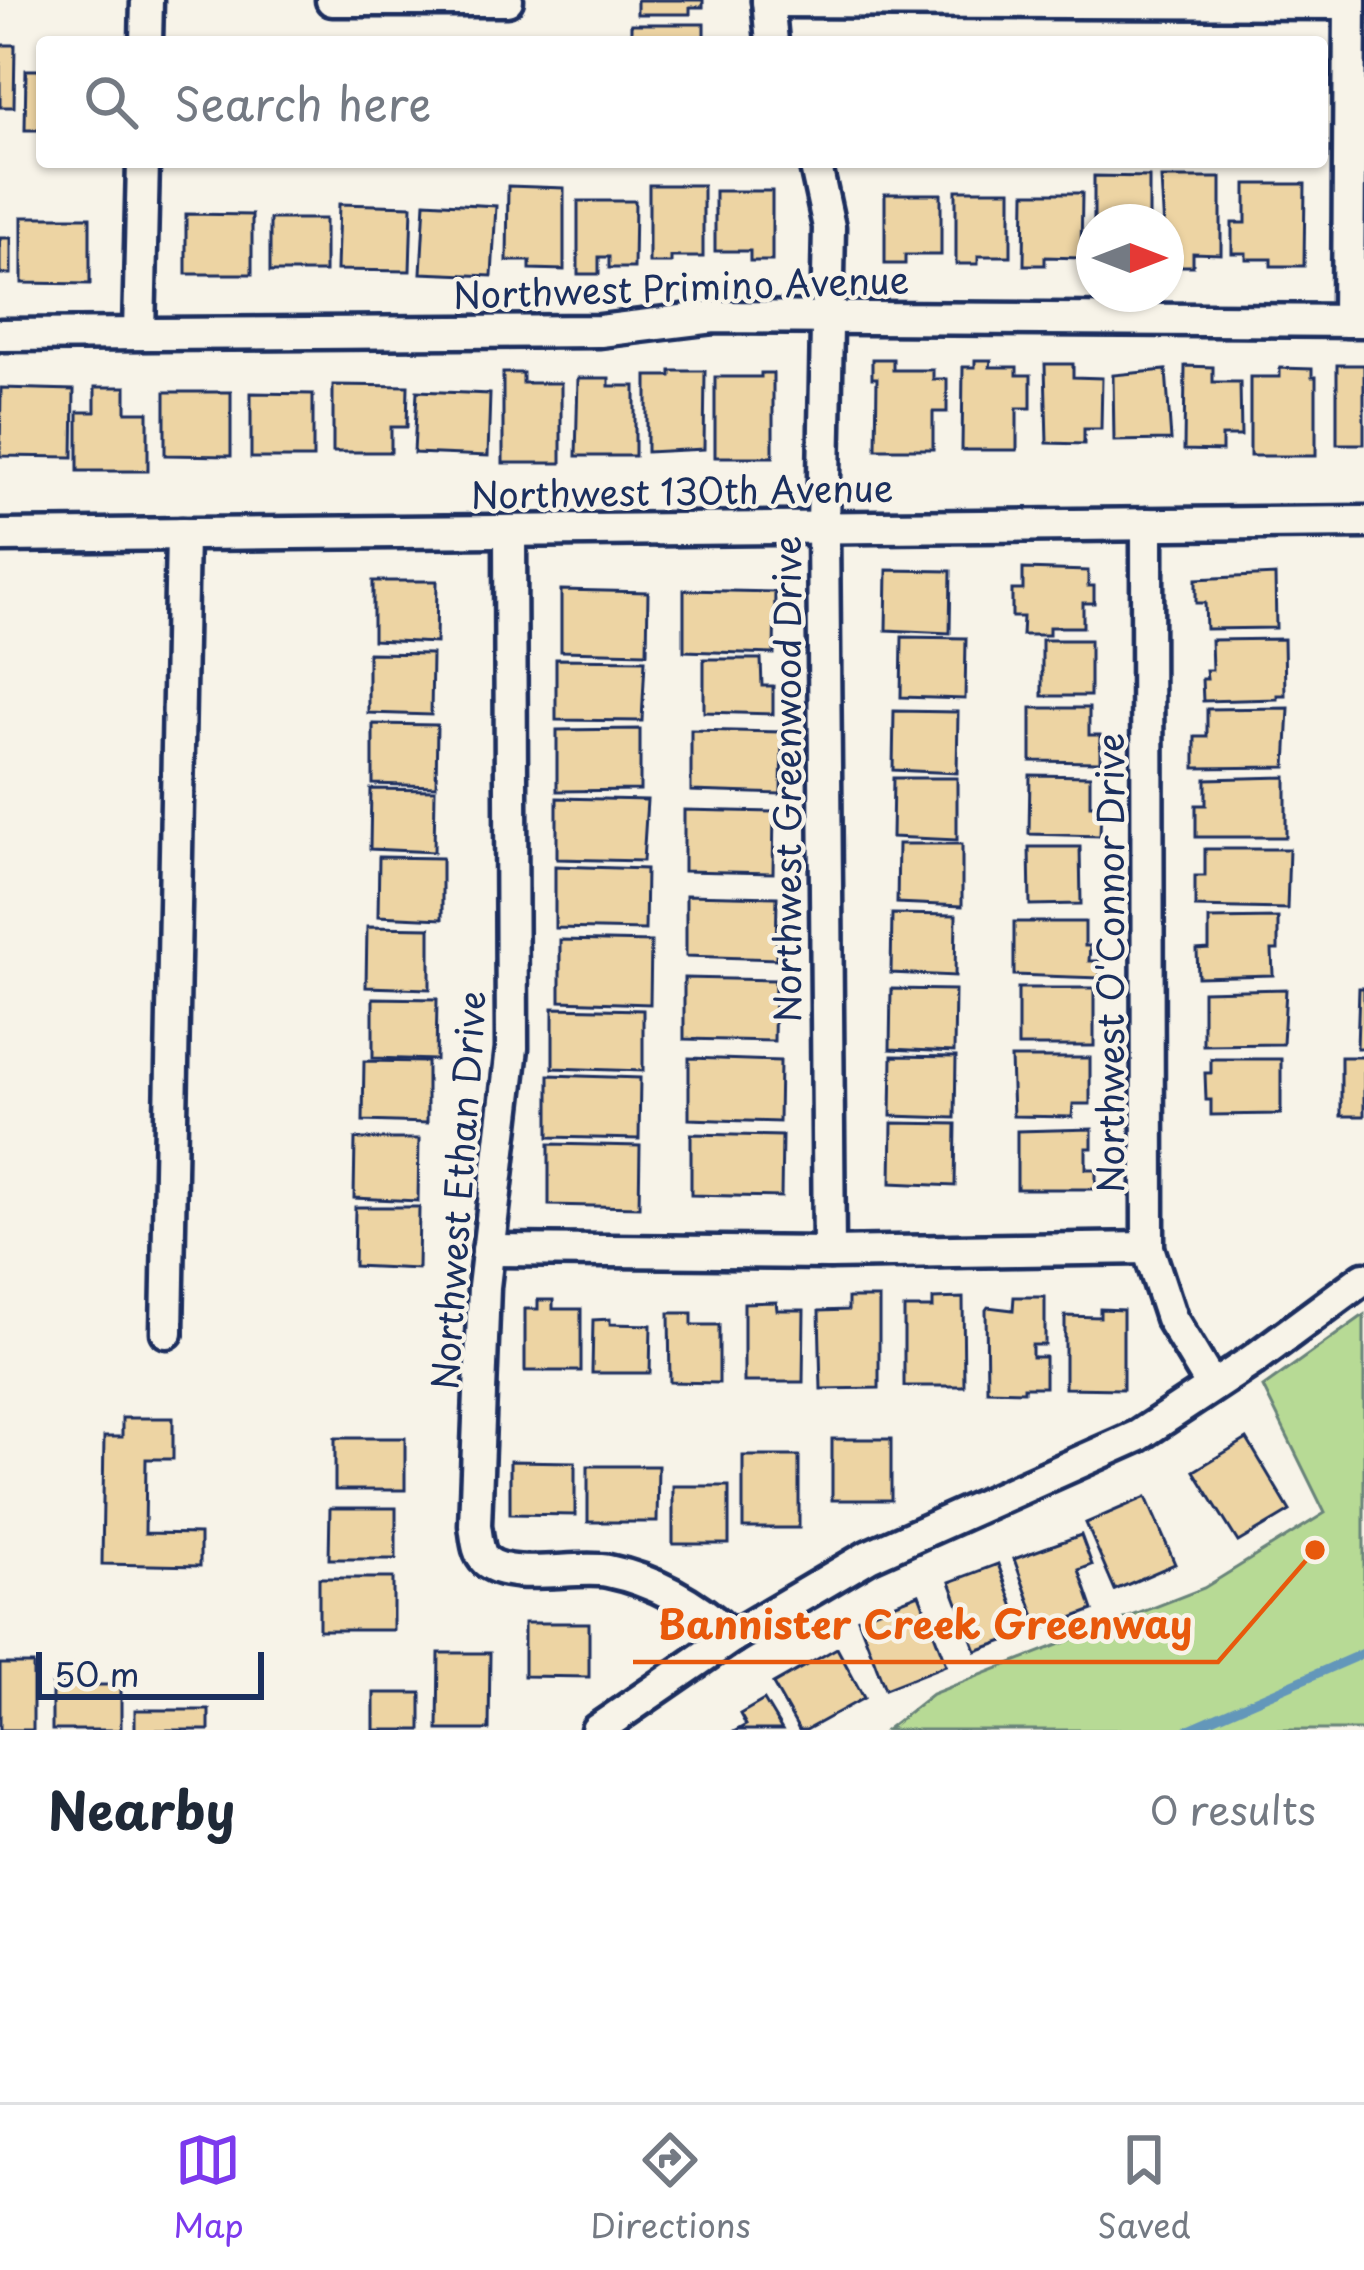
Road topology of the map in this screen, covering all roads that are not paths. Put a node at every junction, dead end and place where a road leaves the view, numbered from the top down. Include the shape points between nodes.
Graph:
1 (147, 0) edge
2 (332, 0) edge
3 (507, 0) edge
4 (768, 1) edge
5 (1350, 2) edge
6 (146, 36) edge
7 (771, 36) edge
8 (143, 168) edge
9 (816, 168) edge
10 (827, 317) junction
11 (1356, 321) edge
12 (139, 333) junction
13 (0, 335) edge
14 (1364, 522) edge
15 (1148, 524) junction
16 (823, 527) junction
17 (510, 531) junction
18 (182, 534) junction
19 (0, 536) edge
20 (1148, 1248) junction
21 (488, 1250) junction
22 (829, 1253) junction
23 (1364, 1278) edge
24 (167, 1332) dead end
25 (1212, 1386) junction
26 (732, 1637) junction
27 (597, 1730) edge

1 - 6 street
2 - 3 street
4 - 5 street
4 - 7 street
5 - 11 street
8 - 12 street
9 - 10 street, Northwest Greenwood Drive via 829,227
10 - 11 street, Northwest Primino Avenue
10 - 12 street, Northwest Primino Avenue via 714,317 600,331
10 - 16 street, Northwest Greenwood Drive
12 - 13 street, Northwest Primino Avenue
14 - 15 street, Northwest 130th Avenue
15 - 16 street, Northwest 130th Avenue
15 - 20 street, Northwest O'Connor Drive
16 - 17 street, Northwest 130th Avenue
16 - 22 street, Northwest Greenwood Drive
17 - 18 street, Northwest 130th Avenue
17 - 21 street, Northwest Ethan Drive via 512,1048
18 - 19 street, Northwest 130th Avenue
18 - 24 street
20 - 22 street
20 - 25 street, Northwest O'Connor Drive via 1171,1318
21 - 22 street
21 - 26 street, Northwest Ethan Drive via 479,1550 488,1563 514,1570 605,1570 661,1587
23 - 25 street
25 - 26 street via 1138,1436 868,1556
26 - 27 street

